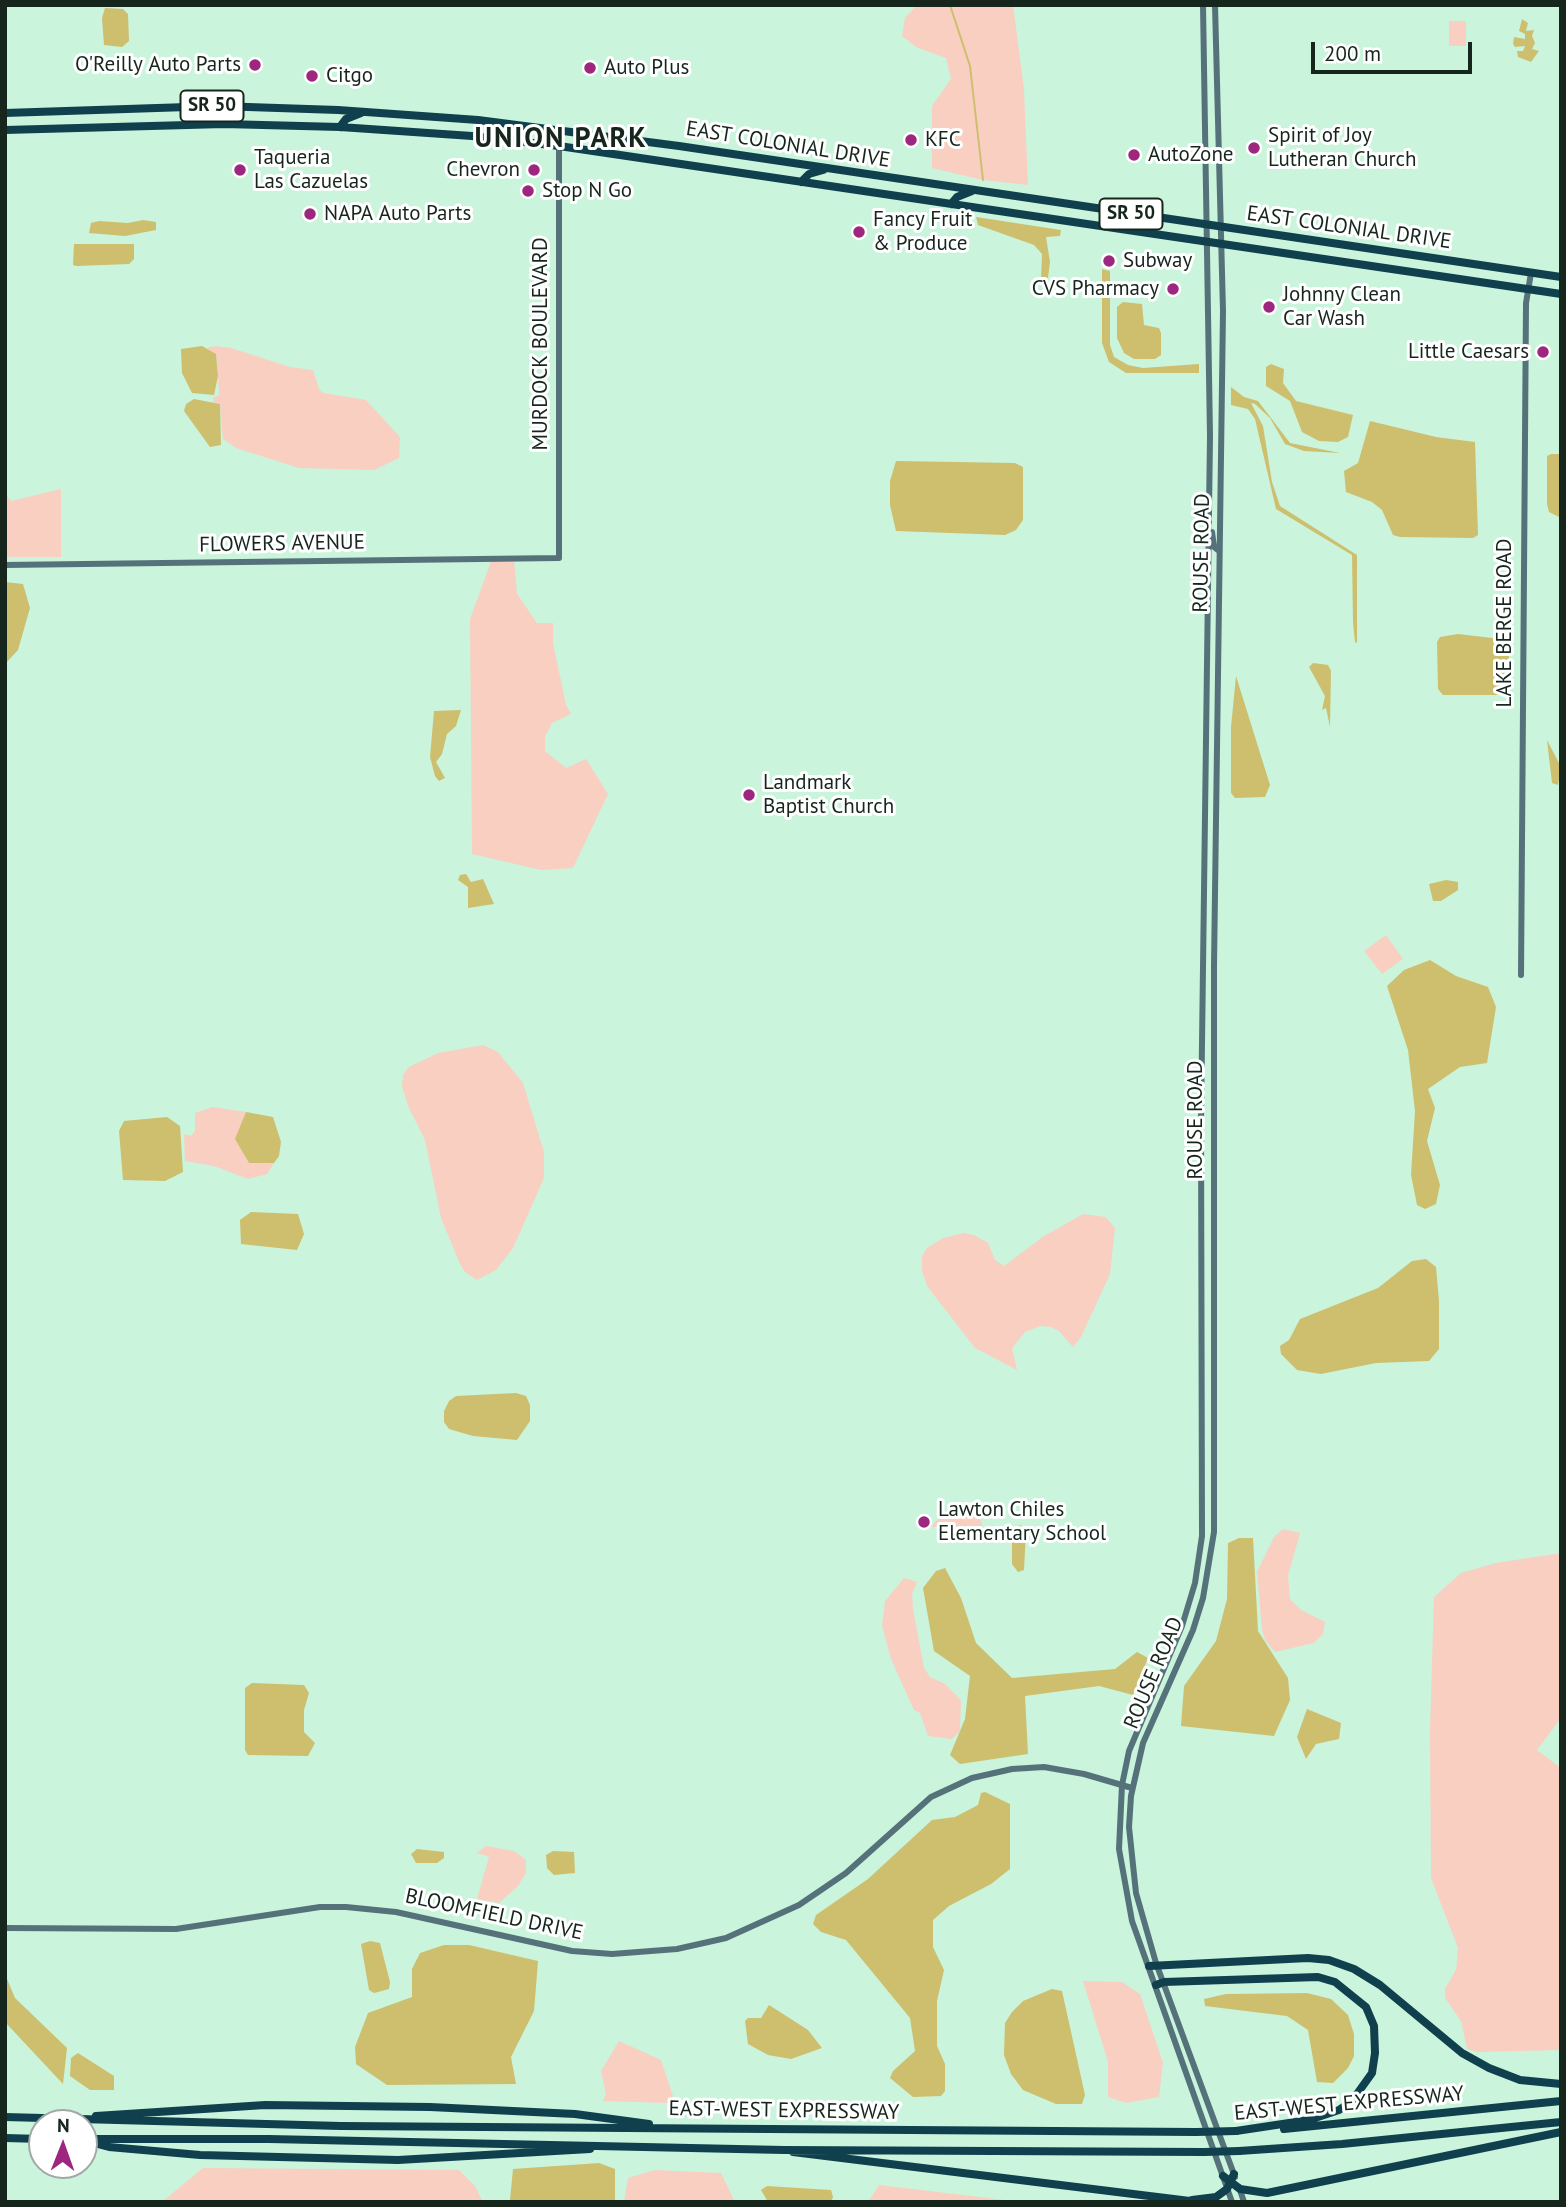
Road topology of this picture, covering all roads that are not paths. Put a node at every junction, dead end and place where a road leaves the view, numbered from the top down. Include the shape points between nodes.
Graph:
1 (1203, 5) edge
2 (1215, 5) edge
3 (218, 106) junction
4 (338, 110) junction
5 (367, 111) junction
6 (5, 113) edge
7 (192, 124) junction
8 (310, 126) junction
9 (340, 127) junction
10 (559, 129) junction
11 (5, 130) edge
12 (559, 146) junction
13 (804, 165) junction
14 (829, 169) junction
15 (779, 179) junction
16 (801, 182) junction
17 (978, 191) junction
18 (951, 204) junction
19 (1209, 225) junction
20 (1222, 227) junction
21 (1209, 242) junction
22 (1223, 244) junction
23 (1531, 273) junction
24 (1561, 277) edge
25 (1528, 289) junction
26 (1561, 294) edge
27 (1210, 489) junction
28 (1219, 551) junction
29 (559, 558) joint
30 (5, 565) edge
31 (1521, 975) dead end
32 (1122, 1785) junction
33 (1132, 1788) junction
34 (5, 1928) edge
35 (1153, 1965) junction
36 (1160, 1983) junction
37 (1561, 2084) edge
38 (1561, 2101) edge
39 (98, 2115) edge
40 (5, 2117) edge
41 (28, 2118) edge
42 (98, 2119) edge
43 (1561, 2122) edge
44 (659, 2127) junction
45 (1236, 2131) junction
46 (1561, 2132) edge
47 (5, 2138) edge
48 (28, 2139) edge
49 (98, 2140) edge
50 (98, 2144) edge
51 (597, 2147) junction
52 (784, 2150) junction
53 (1234, 2174) junction
54 (1223, 2176) joint
55 (1229, 2187) junction
56 (1240, 2189) junction
57 (1291, 2190) junction
58 (1193, 2201) edge
59 (1232, 2202) edge
60 (1244, 2202) edge
61 (1273, 2202) edge

1 - 19 street, ROUSE ROAD
2 - 20 street, ROUSE ROAD
3 - 4 highway, EAST COLONIAL DRIVE / SR 50
3 - 6 highway, EAST COLONIAL DRIVE / SR 50
3 - 7 highway via 207,118
4 - 5 highway, EAST COLONIAL DRIVE / SR 50
4 - 8 highway via 326,121
5 - 9 highway via 346,119
5 - 10 highway, EAST COLONIAL DRIVE / SR 50
7 - 8 highway, EAST COLONIAL DRIVE / SR 50
7 - 11 highway, EAST COLONIAL DRIVE / SR 50
8 - 9 highway, EAST COLONIAL DRIVE / SR 50
9 - 12 highway, EAST COLONIAL DRIVE / SR 50
10 - 12 street, MURDOCK BOULEVARD
10 - 13 highway, EAST COLONIAL DRIVE / SR 50
12 - 15 highway, EAST COLONIAL DRIVE / SR 50
12 - 29 street, MURDOCK BOULEVARD
13 - 14 highway, EAST COLONIAL DRIVE / SR 50
13 - 15 highway via 799,172
14 - 16 highway via 818,170
14 - 17 highway, EAST COLONIAL DRIVE / SR 50
15 - 16 highway, EAST COLONIAL DRIVE / SR 50
16 - 18 highway, EAST COLONIAL DRIVE / SR 50
17 - 18 highway via 957,197
17 - 19 highway, EAST COLONIAL DRIVE / SR 50
18 - 21 highway, EAST COLONIAL DRIVE / SR 50
19 - 20 highway, EAST COLONIAL DRIVE / SR 50
19 - 21 street, ROUSE ROAD
20 - 22 street, ROUSE ROAD
20 - 23 highway, EAST COLONIAL DRIVE / SR 50
21 - 22 highway, EAST COLONIAL DRIVE / SR 50
21 - 27 street, ROUSE ROAD
22 - 25 highway, EAST COLONIAL DRIVE / SR 50
22 - 28 street, ROUSE ROAD
23 - 24 highway, EAST COLONIAL DRIVE / SR 50
23 - 25 street, LAKE BERGE ROAD
25 - 26 highway, EAST COLONIAL DRIVE / SR 50
25 - 31 street, LAKE BERGE ROAD
27 - 28 street via 1212,538
27 - 32 street, ROUSE ROAD via 1201,1119 1202,1536 1191,1601 1136,1730
28 - 33 street, ROUSE ROAD via 1213,1020 1214,1532 1193,1630 1150,1725
29 - 30 street, FLOWERS AVENUE
32 - 33 street, BLOOMFIELD DRIVE
32 - 34 street, BLOOMFIELD DRIVE via 1044,1767 972,1778 931,1797 846,1873 799,1905 726,1938 677,1950 572,1951 396,1912 346,1907 176,1928
32 - 35 street, ROUSE ROAD via 1121,1868 1132,1920
33 - 35 street, ROUSE ROAD via 1130,1864
35 - 36 street, ROUSE ROAD
35 - 37 highway via 1329,1960 1380,1985 1462,2053 1489,2068 1520,2080
36 - 45 highway via 1318,1978 1335,1982 1366,2007 1374,2026 1375,2053 1372,2073 1352,2101 1309,2120
36 - 53 street, ROUSE ROAD
36 - 54 street, ROUSE ROAD
38 - 45 highway, EAST-WEST EXPRESSWAY via 1324,2127
39 - 44 highway via 265,2105 430,2107 575,2114
40 - 41 highway, EAST-WEST EXPRESSWAY
42 - 44 highway, EAST-WEST EXPRESSWAY
43 - 52 highway, EAST-WEST EXPRESSWAY, bridge via 1239,2151
44 - 45 highway, EAST-WEST EXPRESSWAY, bridge
46 - 57 highway
47 - 48 highway
49 - 51 highway, EAST-WEST EXPRESSWAY via 281,2139
50 - 51 highway via 200,2155 398,2160 582,2152
51 - 52 highway, EAST-WEST EXPRESSWAY
52 - 58 highway
53 - 55 highway
53 - 56 street, ROUSE ROAD
54 - 55 highway
55 - 56 highway
55 - 58 highway via 1216,2197
55 - 59 street
56 - 57 highway
56 - 60 street, ROUSE ROAD
57 - 61 highway

